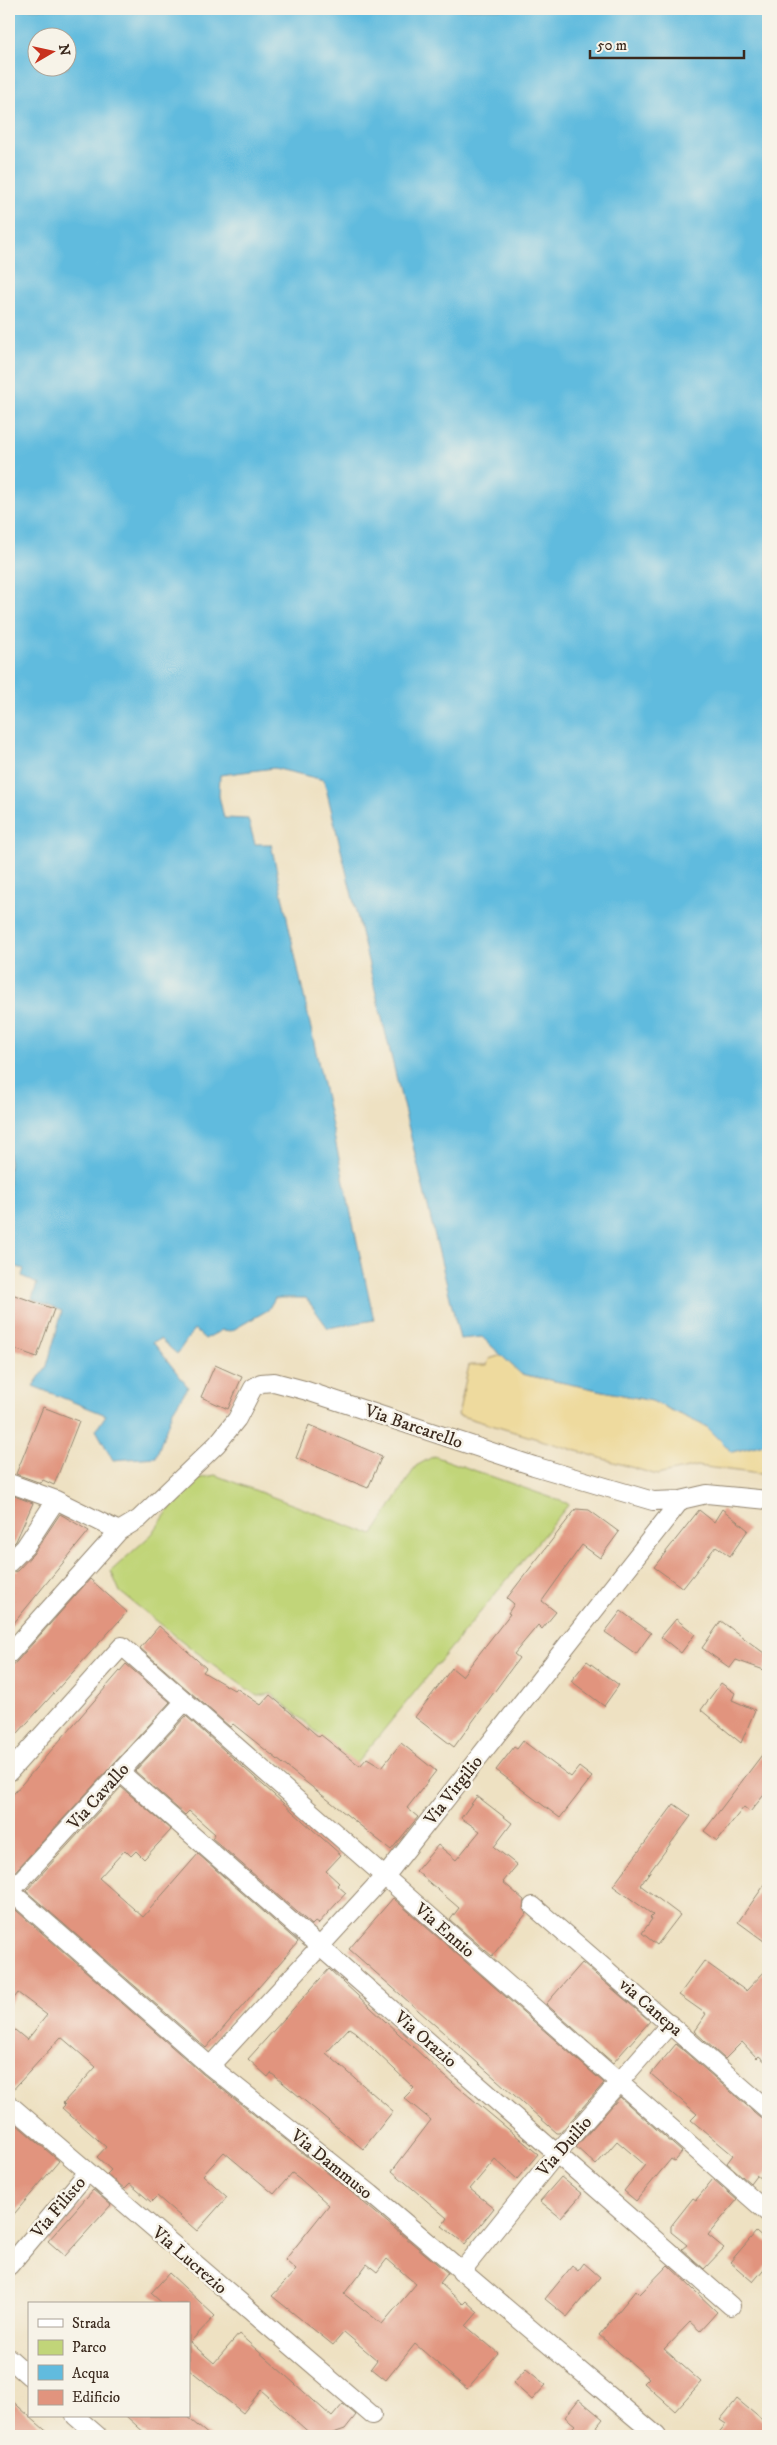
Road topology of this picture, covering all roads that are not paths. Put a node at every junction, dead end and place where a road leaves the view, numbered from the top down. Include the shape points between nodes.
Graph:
1 (9, 1483) edge
2 (56, 1500) junction
3 (681, 1500) junction
4 (768, 1500) edge
5 (119, 1531) junction
6 (9, 1563) edge
7 (9, 1654) edge
8 (185, 1701) junction
9 (9, 1772) edge
10 (120, 1772) junction
11 (384, 1877) junction
12 (10, 1891) edge
13 (533, 1906) dead end
14 (319, 1946) junction
15 (670, 2024) junction
16 (210, 2066) junction
17 (620, 2082) junction
18 (9, 2104) edge
19 (768, 2110) edge
20 (557, 2154) junction
21 (88, 2172) junction
22 (768, 2213) edge
23 (9, 2266) edge
24 (461, 2272) junction
25 (732, 2306) dead end
26 (9, 2358) edge
27 (28, 2375) edge
28 (372, 2415) dead end
29 (77, 2418) edge
30 (98, 2436) edge
31 (657, 2436) edge

1 - 2 street
2 - 5 street
2 - 6 street via 25,1547
3 - 4 street, Via Barcarello via 708,1494
3 - 5 street, Via Barcarello via 653,1501 618,1492 327,1396 274,1382 261,1383 253,1388 237,1419 217,1444 139,1519
3 - 11 street, Via Virgilio
5 - 7 street, Via Barcarello
8 - 9 street, Via Ennio via 122,1646
8 - 10 street, Via Cavallo
8 - 11 street, Via Ennio
10 - 12 street, Via Cavallo
10 - 14 street, Via Orazio
11 - 14 street, Via Virgilio
11 - 17 street, Via Ennio
12 - 16 street, Via Dammuso
13 - 15 street, via Canepa
14 - 16 street, Via Virgilio
14 - 20 street, Via Orazio
15 - 17 street, Via Duilio
15 - 19 street, via Canepa
16 - 24 street, Via Dammuso via 371,2194
17 - 20 street, Via Duilio
17 - 22 street, Via Ennio
18 - 21 street, Via Lucrezio
20 - 24 street, Via Duilio
20 - 25 street, Via Orazio
21 - 23 street, Via Filisto
21 - 28 street, Via Lucrezio
24 - 31 street, Via Dammuso
26 - 27 street
29 - 30 street

